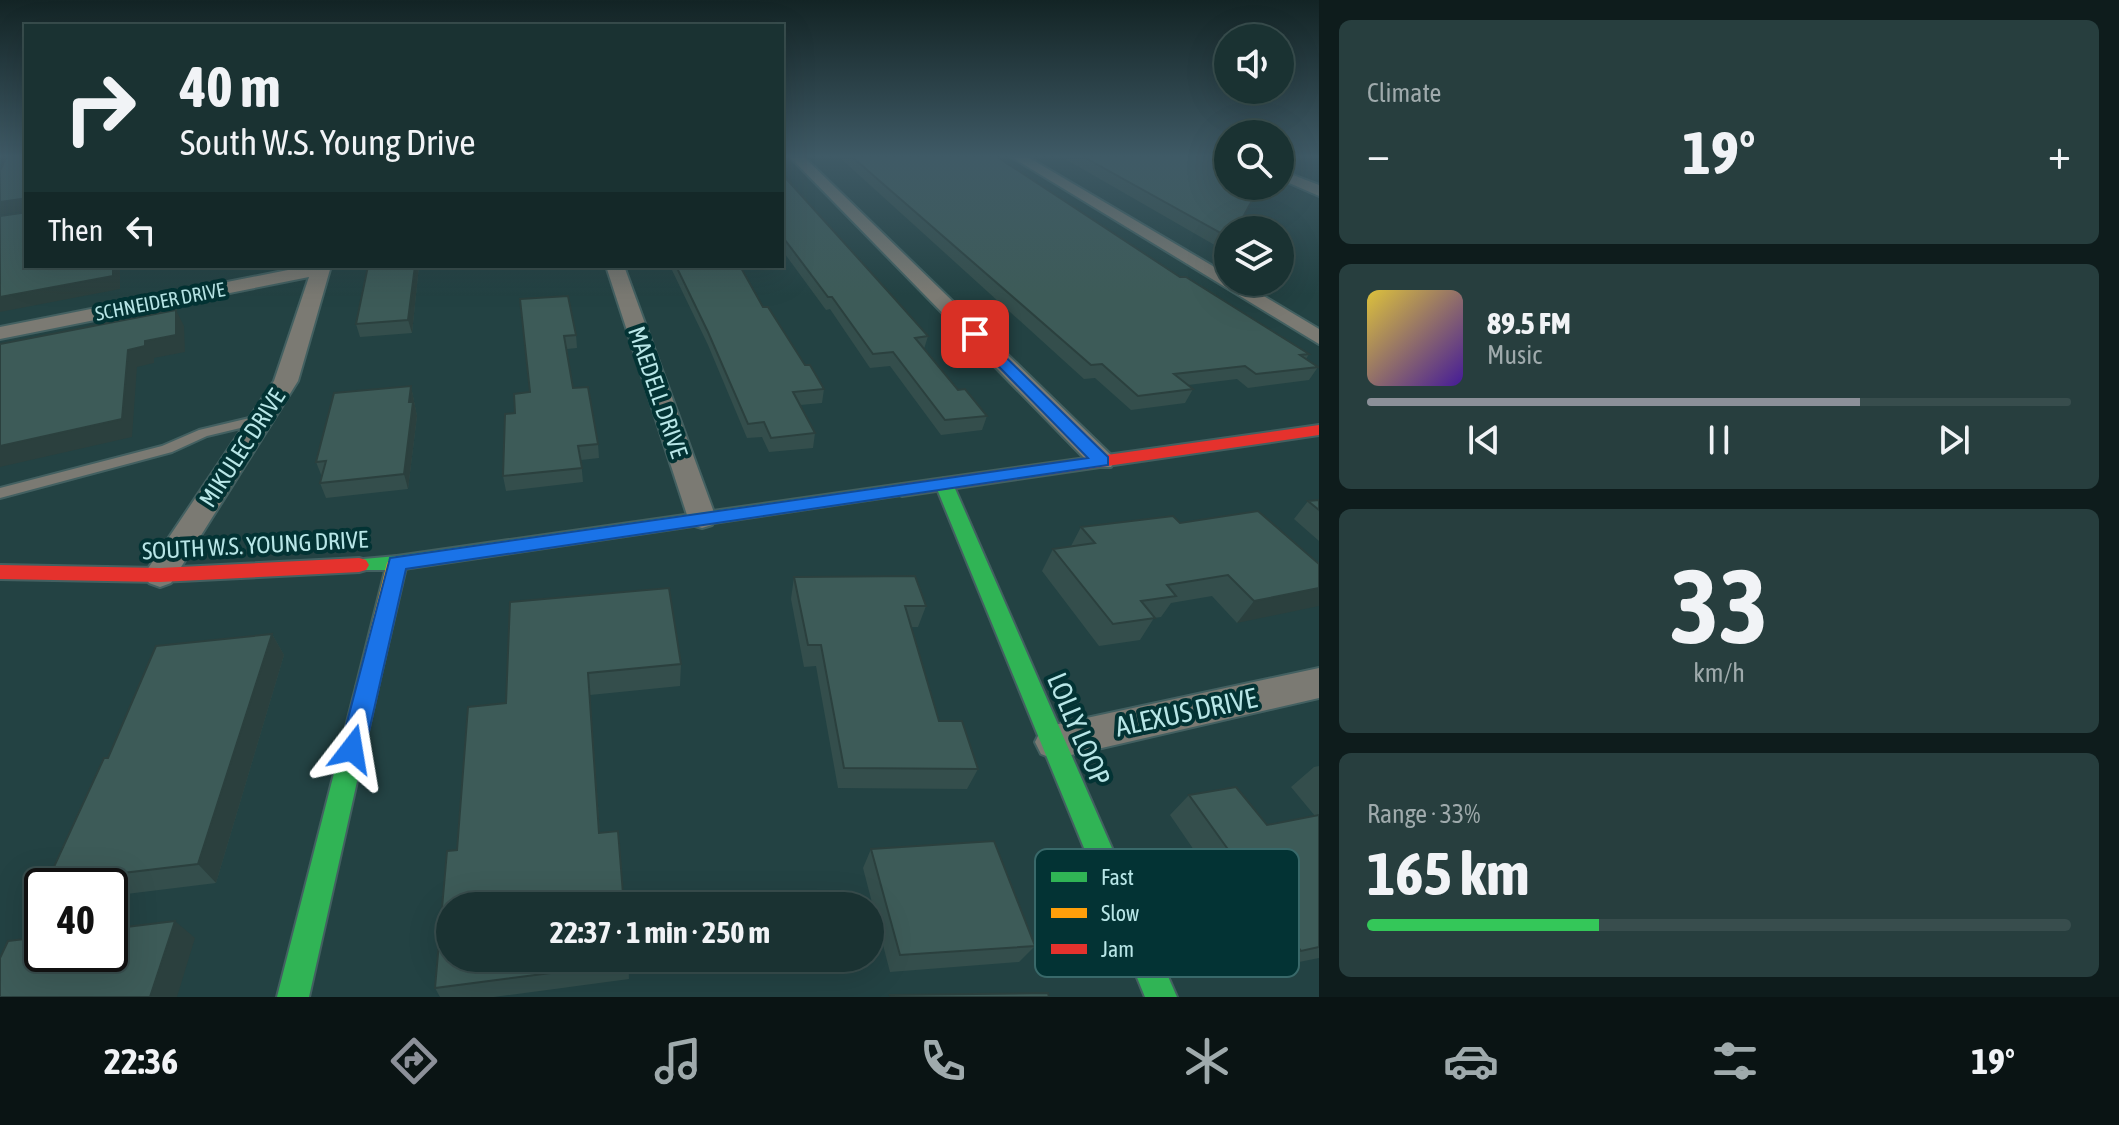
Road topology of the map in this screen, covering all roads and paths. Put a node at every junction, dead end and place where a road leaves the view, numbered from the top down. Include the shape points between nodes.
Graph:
1 (843, 203) edge
2 (1094, 203) edge
3 (321, 268) edge
4 (616, 268) edge
5 (0, 333) edge
6 (1319, 338) edge
7 (262, 419) junction
8 (1319, 430) edge
9 (1102, 461) junction
10 (944, 484) junction
11 (0, 493) edge
12 (702, 518) junction
13 (397, 563) junction
14 (0, 572) edge
15 (160, 575) junction
16 (1319, 683) edge
17 (1054, 742) junction
18 (1099, 849) edge
19 (1153, 977) edge
20 (293, 997) edge
21 (1161, 997) edge

1 - 9 street
2 - 6 street
3 - 5 street, SCHNEIDER DRIVE
3 - 7 street, MIKULEC DRIVE via 286,381
4 - 12 street, MAEDELL DRIVE
7 - 11 lane
7 - 15 street, MIKULEC DRIVE
8 - 9 main road, SOUTH W.S. YOUNG DRIVE
9 - 10 main road, SOUTH W.S. YOUNG DRIVE
10 - 12 main road, SOUTH W.S. YOUNG DRIVE
10 - 17 main road, LOLLY LOOP
12 - 13 main road, SOUTH W.S. YOUNG DRIVE
13 - 15 main road, SOUTH W.S. YOUNG DRIVE
13 - 20 main road
14 - 15 main road, SOUTH W.S. YOUNG DRIVE
16 - 17 street, ALEXUS DRIVE
17 - 18 main road, LOLLY LOOP
19 - 21 main road, LOLLY LOOP

